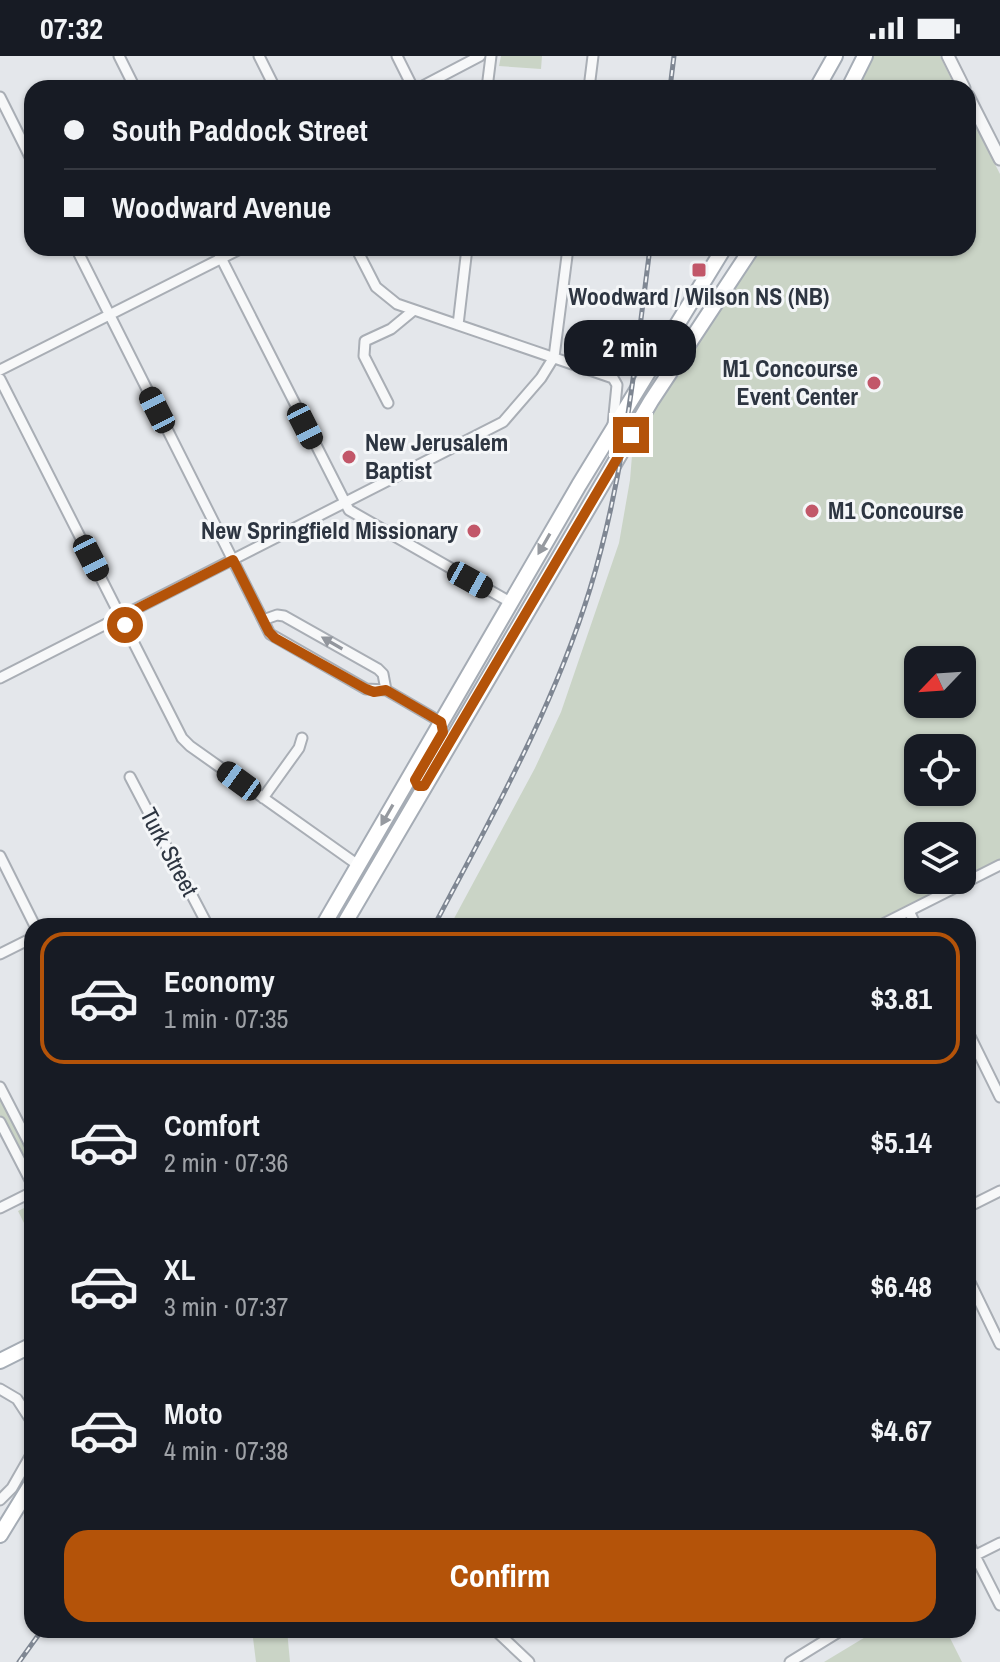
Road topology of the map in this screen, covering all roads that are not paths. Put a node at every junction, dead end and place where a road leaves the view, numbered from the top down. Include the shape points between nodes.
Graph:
1 (119, 56) edge
2 (259, 56) edge
3 (397, 56) edge
4 (480, 56) edge
5 (491, 56) edge
6 (593, 56) edge
7 (835, 56) edge
8 (865, 56) edge
9 (948, 56) edge
10 (131, 80) edge
11 (271, 80) edge
12 (411, 80) edge
13 (432, 80) edge
14 (488, 80) edge
15 (590, 80) edge
16 (822, 80) edge
17 (853, 80) edge
18 (960, 80) edge
19 (0, 97) edge
20 (976, 112) edge
21 (24, 145) edge
22 (1000, 159) edge
23 (80, 256) edge
24 (220, 256) edge
25 (227, 256) edge
26 (360, 256) edge
27 (466, 256) edge
28 (567, 256) edge
29 (719, 256) edge
30 (747, 256) edge
31 (221, 259) junction
32 (414, 310) junction
33 (109, 315) junction
34 (458, 325) junction
35 (554, 357) junction
36 (0, 370) edge
37 (0, 379) edge
38 (388, 403) dead end
39 (613, 428) junction
40 (344, 503) junction
41 (233, 560) junction
42 (510, 602) junction
43 (121, 617) junction
44 (263, 620) junction
45 (0, 678) edge
46 (386, 690) junction
47 (476, 699) junction
48 (441, 722) junction
49 (302, 738) dead end
50 (130, 777) dead end
51 (424, 786) junction
52 (263, 798) junction
53 (0, 856) edge
54 (358, 865) junction
55 (1000, 865) edge
56 (909, 911) junction
57 (31, 918) edge
58 (204, 918) edge
59 (328, 918) edge
60 (348, 918) edge
61 (895, 918) edge
62 (912, 918) edge
63 (24, 942) edge
64 (0, 954) edge
65 (976, 1048) edge
66 (0, 1087) edge
67 (1000, 1097) edge
68 (0, 1122) edge
69 (24, 1134) edge
70 (24, 1168) edge
71 (1000, 1191) edge
72 (24, 1196) edge
73 (976, 1203) edge
74 (0, 1208) edge
75 (976, 1294) edge
76 (1000, 1344) edge
77 (24, 1349) edge
78 (0, 1361) edge
79 (0, 1389) edge
80 (24, 1408) edge
81 (24, 1467) edge
82 (24, 1496) edge
83 (0, 1500) edge
84 (0, 1535) edge
85 (1000, 1543) edge
86 (976, 1555) edge
87 (976, 1565) edge
88 (1000, 1605) edge
89 (504, 1638) edge
90 (829, 1638) edge
91 (529, 1662) edge
92 (790, 1662) edge

1 - 10 street
2 - 11 street
3 - 12 street
4 - 13 street
5 - 14 street
6 - 15 street
7 - 16 main road
8 - 17 main road
9 - 18 street
19 - 21 street
20 - 22 street
23 - 33 street
24 - 31 street
25 - 31 street
26 - 32 street via 380,291
27 - 34 street
28 - 35 street
29 - 39 main road
30 - 47 main road via 651,401
31 - 33 street
31 - 40 street
32 - 34 street
32 - 38 street via 365,341 364,356
33 - 36 street
33 - 41 street
34 - 35 street
35 - 39 street via 613,378
35 - 40 street via 499,425
37 - 43 street
39 -> 42 main road
40 - 41 street
40 - 42 street
41 - 43 street
41 - 44 street
42 - 47 main road via 521,605 476,682
42 - 48 main road
43 - 45 street
43 - 52 street via 185,741
44 - 46 street via 275,638 366,689
46 -> 44 street via 378,669 284,616
46 - 48 street
47 - 51 main road
48 - 51 main road via 443,732 415,780
48 -> 54 main road
49 - 52 street
50 - 58 street, Turk Street
51 - 60 main road
52 - 54 street
53 - 57 street
54 - 59 main road
55 - 56 street
56 - 61 street
56 - 62 street
63 - 64 street
65 - 67 street
66 - 69 street
68 - 70 street
71 - 73 street
72 - 74 street
75 - 76 street
77 - 78 main road
79 - 80 street
81 - 83 street
82 - 84 main road
85 - 86 street
87 - 88 street
89 - 91 street
90 - 92 street

